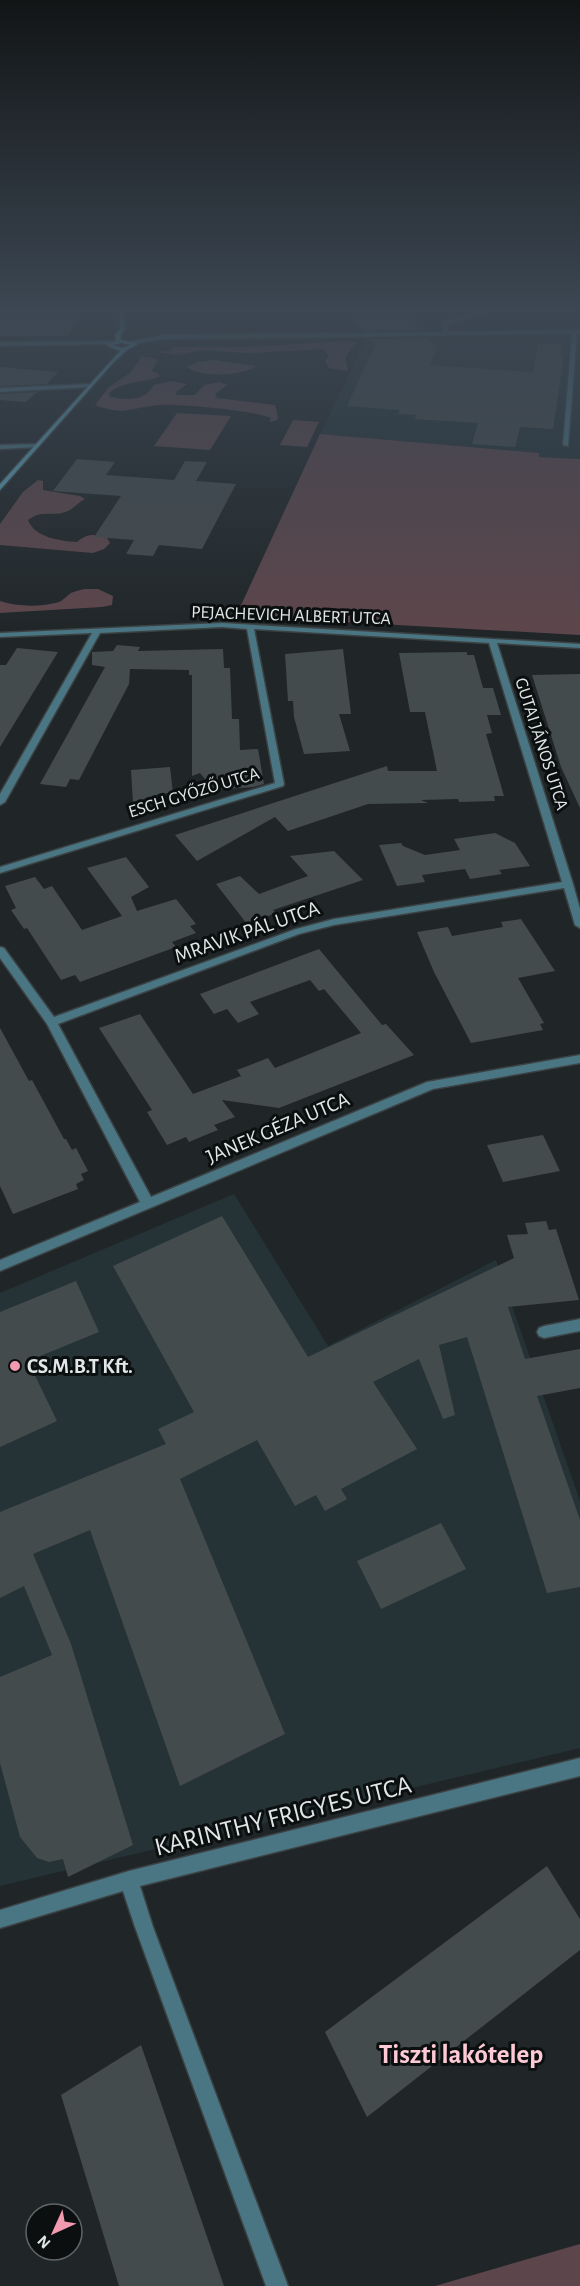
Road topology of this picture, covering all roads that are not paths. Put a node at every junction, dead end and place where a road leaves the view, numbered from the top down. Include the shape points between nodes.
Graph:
1 (60, 420) edge
2 (569, 420) edge
3 (38, 445) junction
4 (566, 445) dead end
5 (0, 447) edge
6 (0, 488) edge
7 (249, 627) junction
8 (98, 630) junction
9 (0, 635) edge
10 (492, 641) junction
11 (580, 646) edge
12 (0, 802) edge
13 (0, 870) edge
14 (568, 884) junction
15 (580, 925) edge
16 (0, 950) edge
17 (52, 1022) junction
18 (580, 1059) edge
19 (148, 1204) junction
20 (0, 1266) edge
21 (580, 1325) edge
22 (544, 1332) dead end
23 (580, 1767) edge
24 (129, 1880) junction
25 (0, 1919) edge
26 (278, 2286) edge

1 - 3 main road
2 - 4 street
3 - 5 street
3 - 6 main road
7 - 8 street, PEJACHEVICH ALBERT UTCA
7 - 10 street, PEJACHEVICH ALBERT UTCA
7 - 13 street, ESCH GYŐZŐ UTCA via 280,784
8 - 9 street, PEJACHEVICH ALBERT UTCA
8 - 12 street
10 - 11 street, PEJACHEVICH ALBERT UTCA
10 - 14 street, GUTAI JÁNOS UTCA
14 - 15 street, GUTAI JÁNOS UTCA
14 - 17 street, MRAVIK PÁL UTCA via 334,922 296,932
16 - 17 street
17 - 19 street
18 - 19 street, JANEK GÉZA UTCA via 431,1085
19 - 20 street, JANEK GÉZA UTCA
21 - 22 street
23 - 24 street, KARINTHY FRIGYES UTCA
24 - 25 street, KARINTHY FRIGYES UTCA
24 - 26 street

